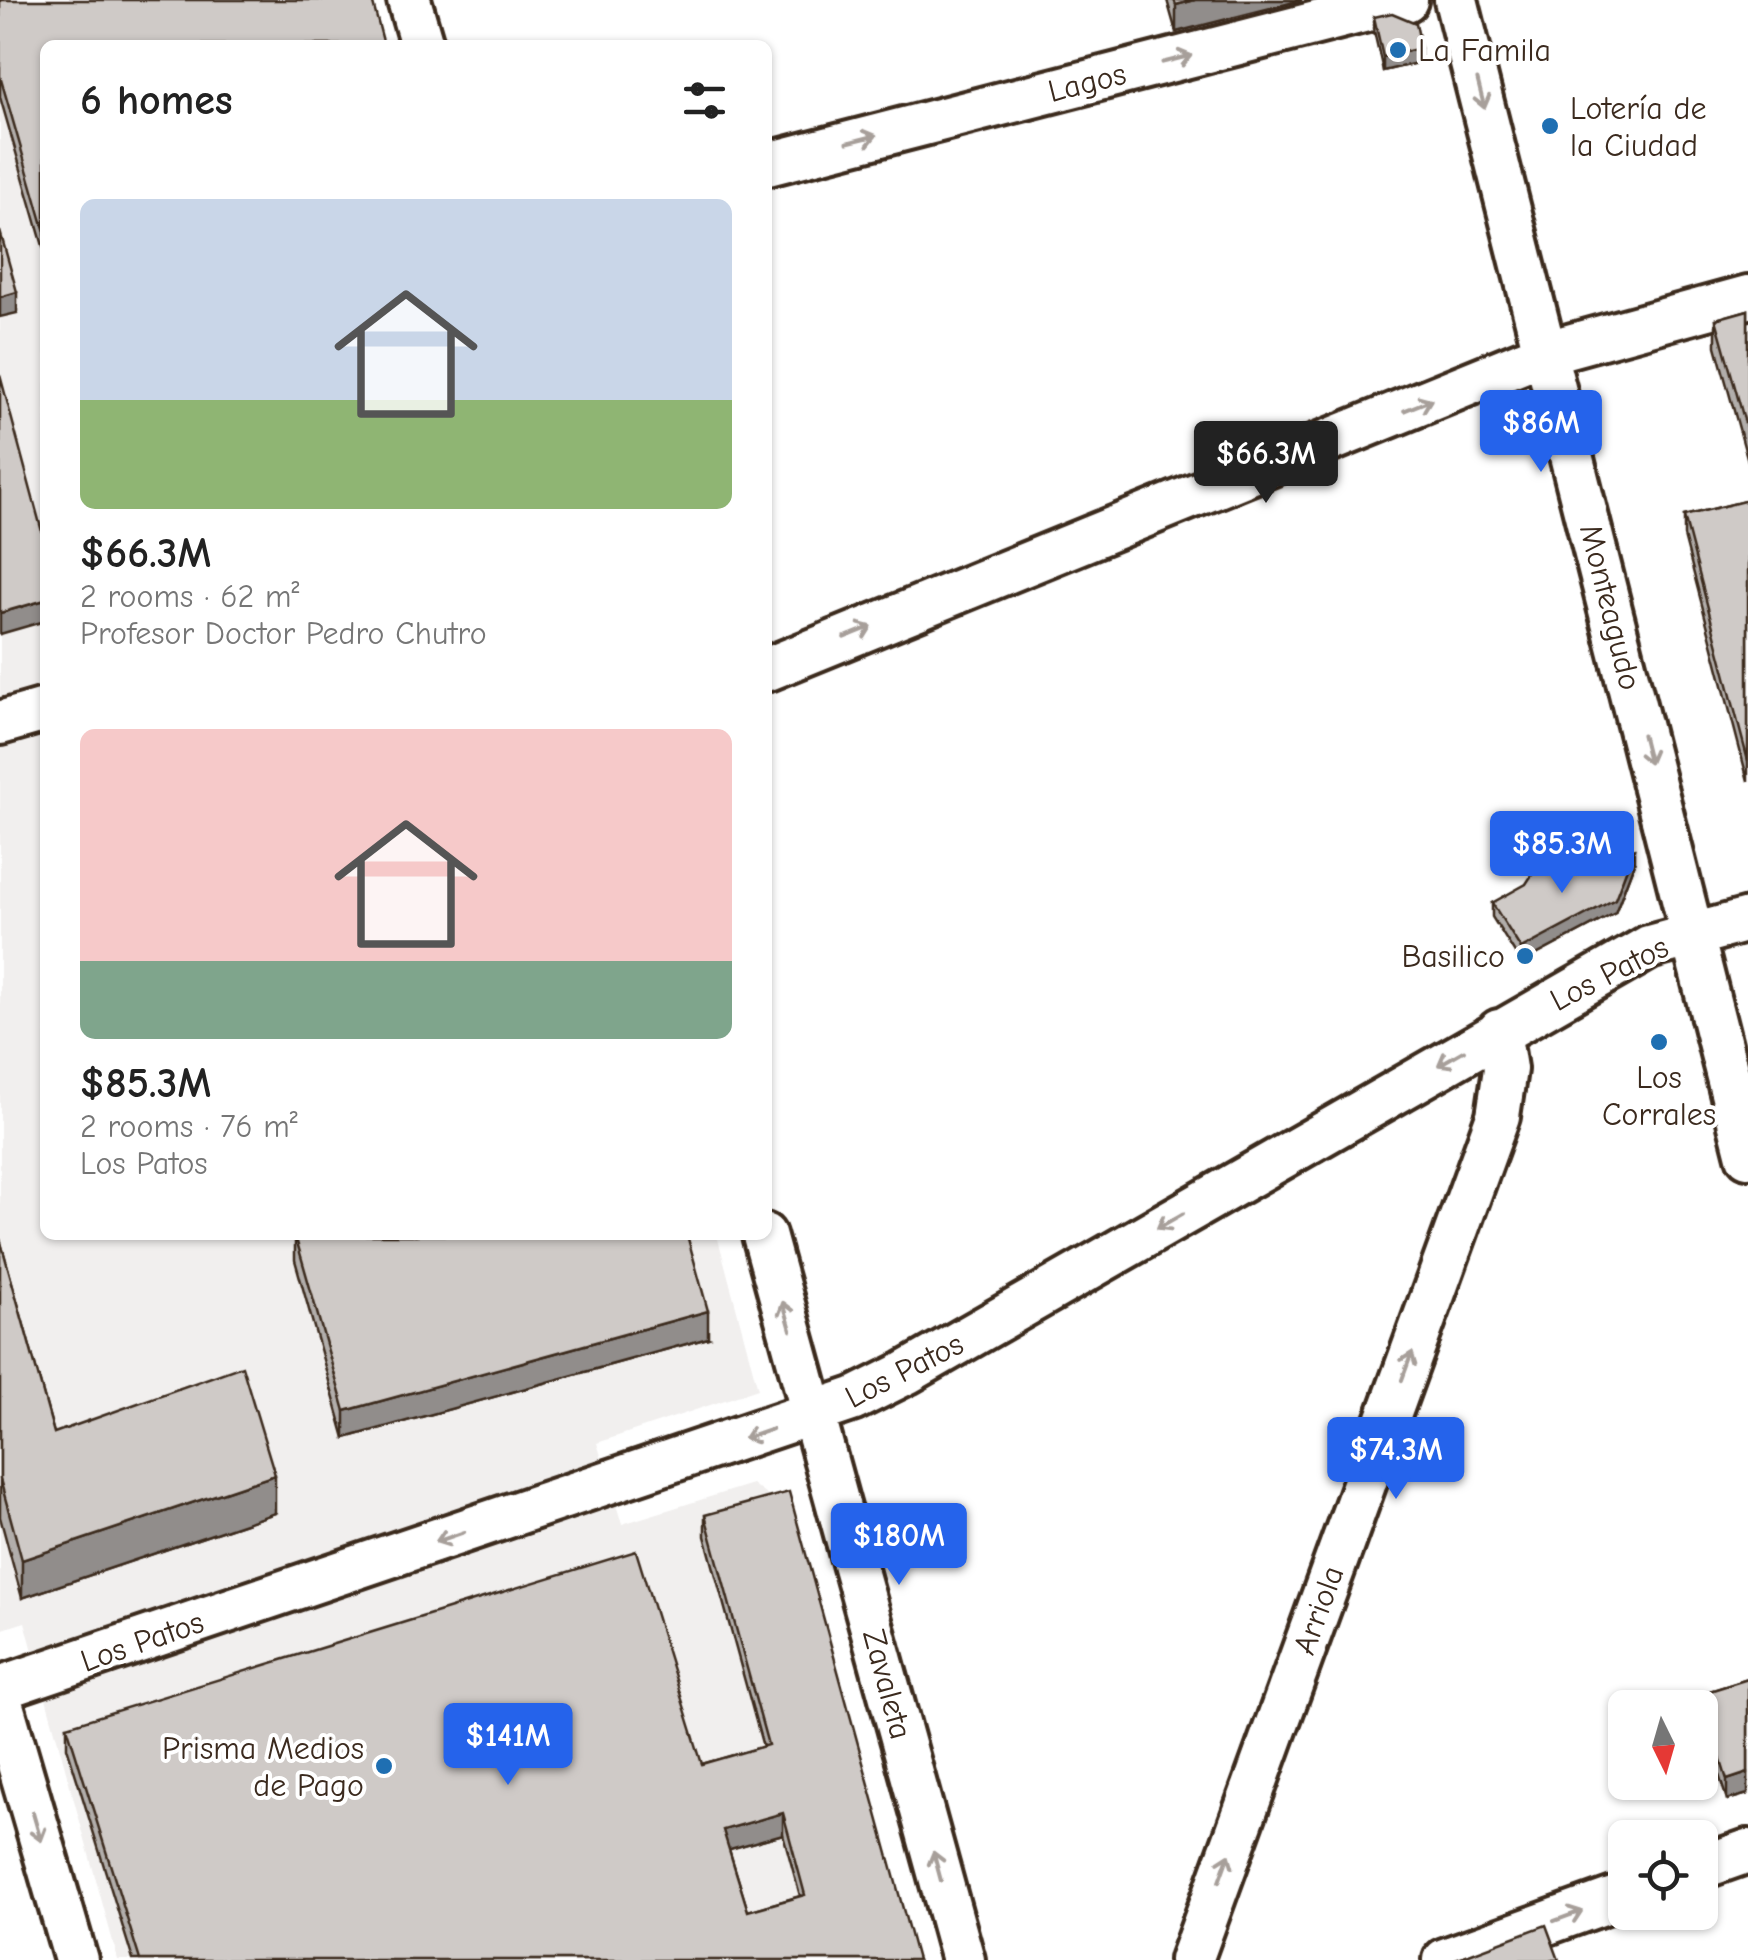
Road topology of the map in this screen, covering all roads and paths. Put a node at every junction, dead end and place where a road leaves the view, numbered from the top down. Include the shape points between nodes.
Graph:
1 (409, 0) edge
2 (1406, 0) edge
3 (1456, 0) edge
4 (421, 40) edge
5 (772, 163) edge
6 (1748, 296) edge
7 (1547, 352) junction
8 (772, 667) edge
9 (40, 711) edge
10 (0, 723) edge
11 (1748, 920) edge
12 (1692, 933) junction
13 (1499, 1031) junction
14 (1748, 1156) edge
15 (765, 1240) edge
16 (814, 1415) junction
17 (0, 1688) edge
18 (0, 1699) edge
19 (1748, 1851) edge
20 (1718, 1862) edge
21 (1608, 1901) edge
22 (76, 1960) edge
23 (963, 1960) edge
24 (1191, 1960) edge
25 (1444, 1960) edge

1 - 4 street
5 -> 2 street, Lagos
3 -> 7 street, Monteagudo
6 - 7 street
8 -> 7 street
7 -> 12 street, Monteagudo
9 - 10 street
11 - 12 street, Los Patos
12 - 13 street, Los Patos via 1649,947
12 - 14 street, Monteagudo
13 -> 16 street, Los Patos via 906,1373
24 -> 13 street, Arriola via 1498,1116 1504,1069
16 -> 15 street, Zavaleta
16 -> 17 street, Los Patos
23 -> 16 street, Zavaleta
18 -> 22 street
19 - 20 street
25 -> 21 street

